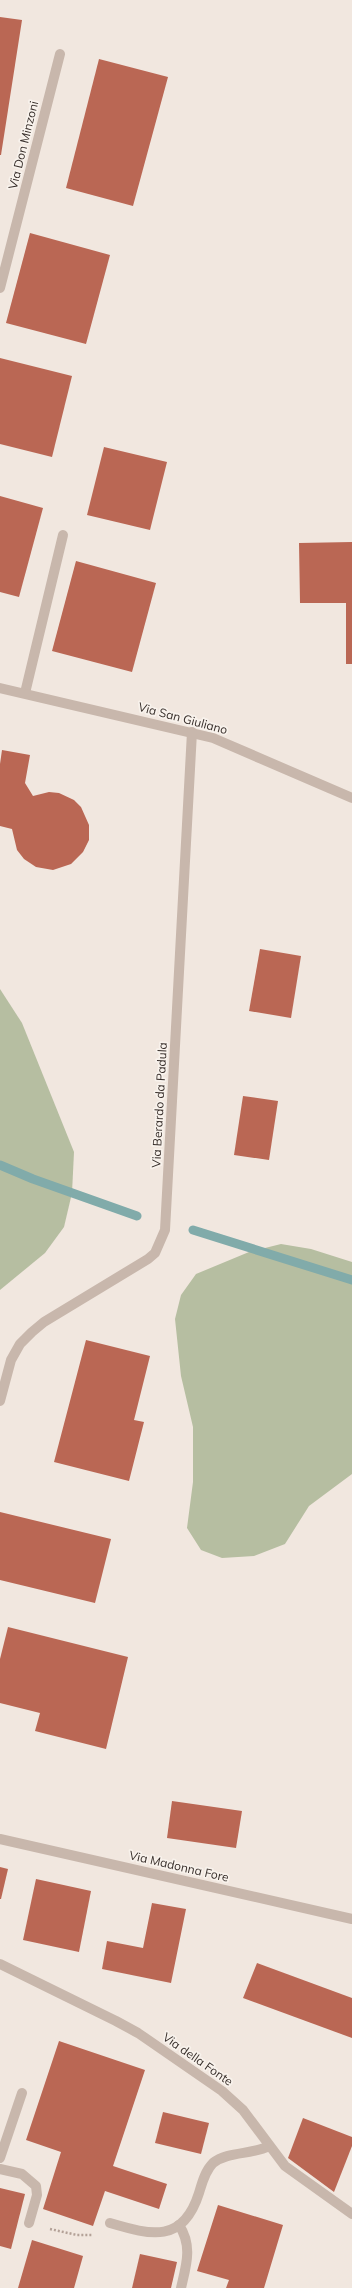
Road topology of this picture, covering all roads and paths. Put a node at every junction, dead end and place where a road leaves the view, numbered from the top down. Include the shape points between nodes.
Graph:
1 (60, 54) dead end
2 (0, 288) edge
3 (63, 535) dead end
4 (0, 688) edge
5 (25, 693) junction
6 (192, 732) junction
7 (352, 798) edge
8 (0, 1401) edge
9 (0, 1839) edge
10 (352, 1919) edge
11 (0, 1964) edge
12 (22, 2093) dead end
13 (269, 2146) junction
14 (0, 2158) edge
15 (0, 2169) edge
16 (352, 2214) edge
17 (29, 2223) joint
18 (110, 2223) joint
19 (179, 2225) junction
20 (181, 2288) edge

1 - 2 street, Via Don Minzoni
3 - 5 street
4 - 5 street, Via San Giuliano
5 - 6 street, Via San Giuliano
6 - 7 street, Via San Giuliano via 233,745
6 - 8 street, Via Berardo da Padula via 165,1230 155,1252 148,1260 44,1322 20,1344 11,1360
9 - 10 street, Via Madonna Fore
11 - 13 street, Via della Fonte via 116,2021 178,2060 230,2097 249,2117
12 - 14 street
13 - 16 street, Via della Fonte via 295,2175
13 - 19 street via 214,2163 206,2172 192,2212
15 - 17 street via 22,2174 36,2186 37,2194
17 - 18 path via 62,2233 89,2236 100,2233
18 - 19 street via 153,2233 166,2232
19 - 20 street via 187,2243 188,2256

